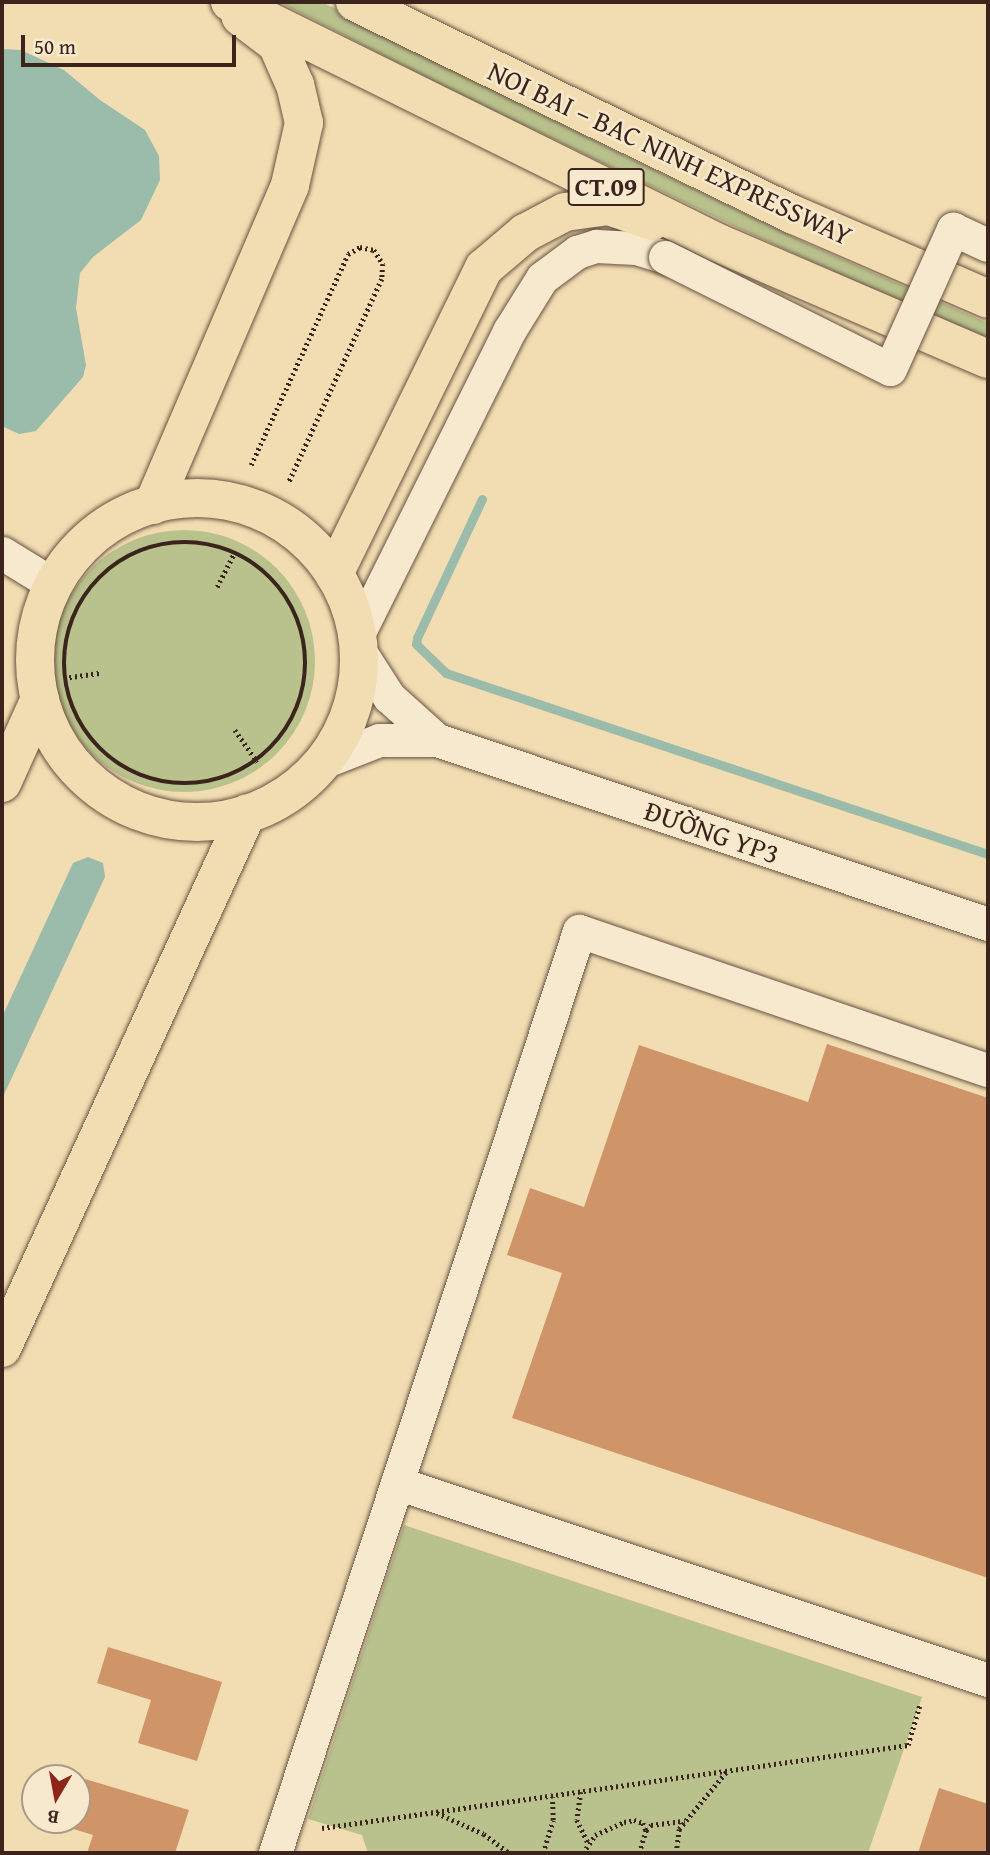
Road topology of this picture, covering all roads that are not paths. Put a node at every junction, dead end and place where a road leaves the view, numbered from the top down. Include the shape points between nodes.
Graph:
1 (221, 2) edge
2 (230, 2) edge
3 (355, 2) edge
4 (716, 242) junction
5 (988, 245) edge
6 (988, 299) edge
7 (988, 359) edge
8 (153, 505) junction
9 (2, 553) edge
10 (334, 574) junction
11 (54, 585) junction
12 (358, 642) junction
13 (52, 689) junction
14 (437, 740) junction
15 (323, 762) junction
16 (2, 783) edge
17 (247, 813) junction
18 (988, 924) edge
19 (988, 1070) edge
20 (2, 1348) edge
21 (397, 1483) junction
22 (988, 1680) edge
23 (275, 1853) edge

1 - 8 main road via 277,44 295,85 304,123 290,185
2 - 4 main road, NOI BAI – BAC NINH EXPRESSWAY / CT.09
3 - 6 main road, NOI BAI – BAC NINH EXPRESSWAY / CT.09 via 792,214
4 - 7 main road, NOI BAI – BAC NINH EXPRESSWAY / CT.09
4 - 10 main road via 609,206 565,212 524,233 484,268
5 - 12 street, bridge via 953,229 890,369 665,257 636,248 596,246 577,252 542,278 509,331
8 - 10 main road via 212,499 258,510 298,534
8 - 11 main road via 120,518 89,540
9 - 11 street
10 - 12 main road via 352,611
11 - 13 main road via 41,615 36,646
12 - 14 street via 389,696
12 - 15 main road via 359,671 351,710
13 - 16 main road
13 - 17 main road via 52,731 85,776 118,800 157,816 184,820
14 - 15 street via 379,740
14 - 18 street, ĐƯỜNG YP3
15 - 17 main road via 290,792
17 - 20 main road
19 - 21 street via 579,931
21 - 22 street
21 - 23 street

